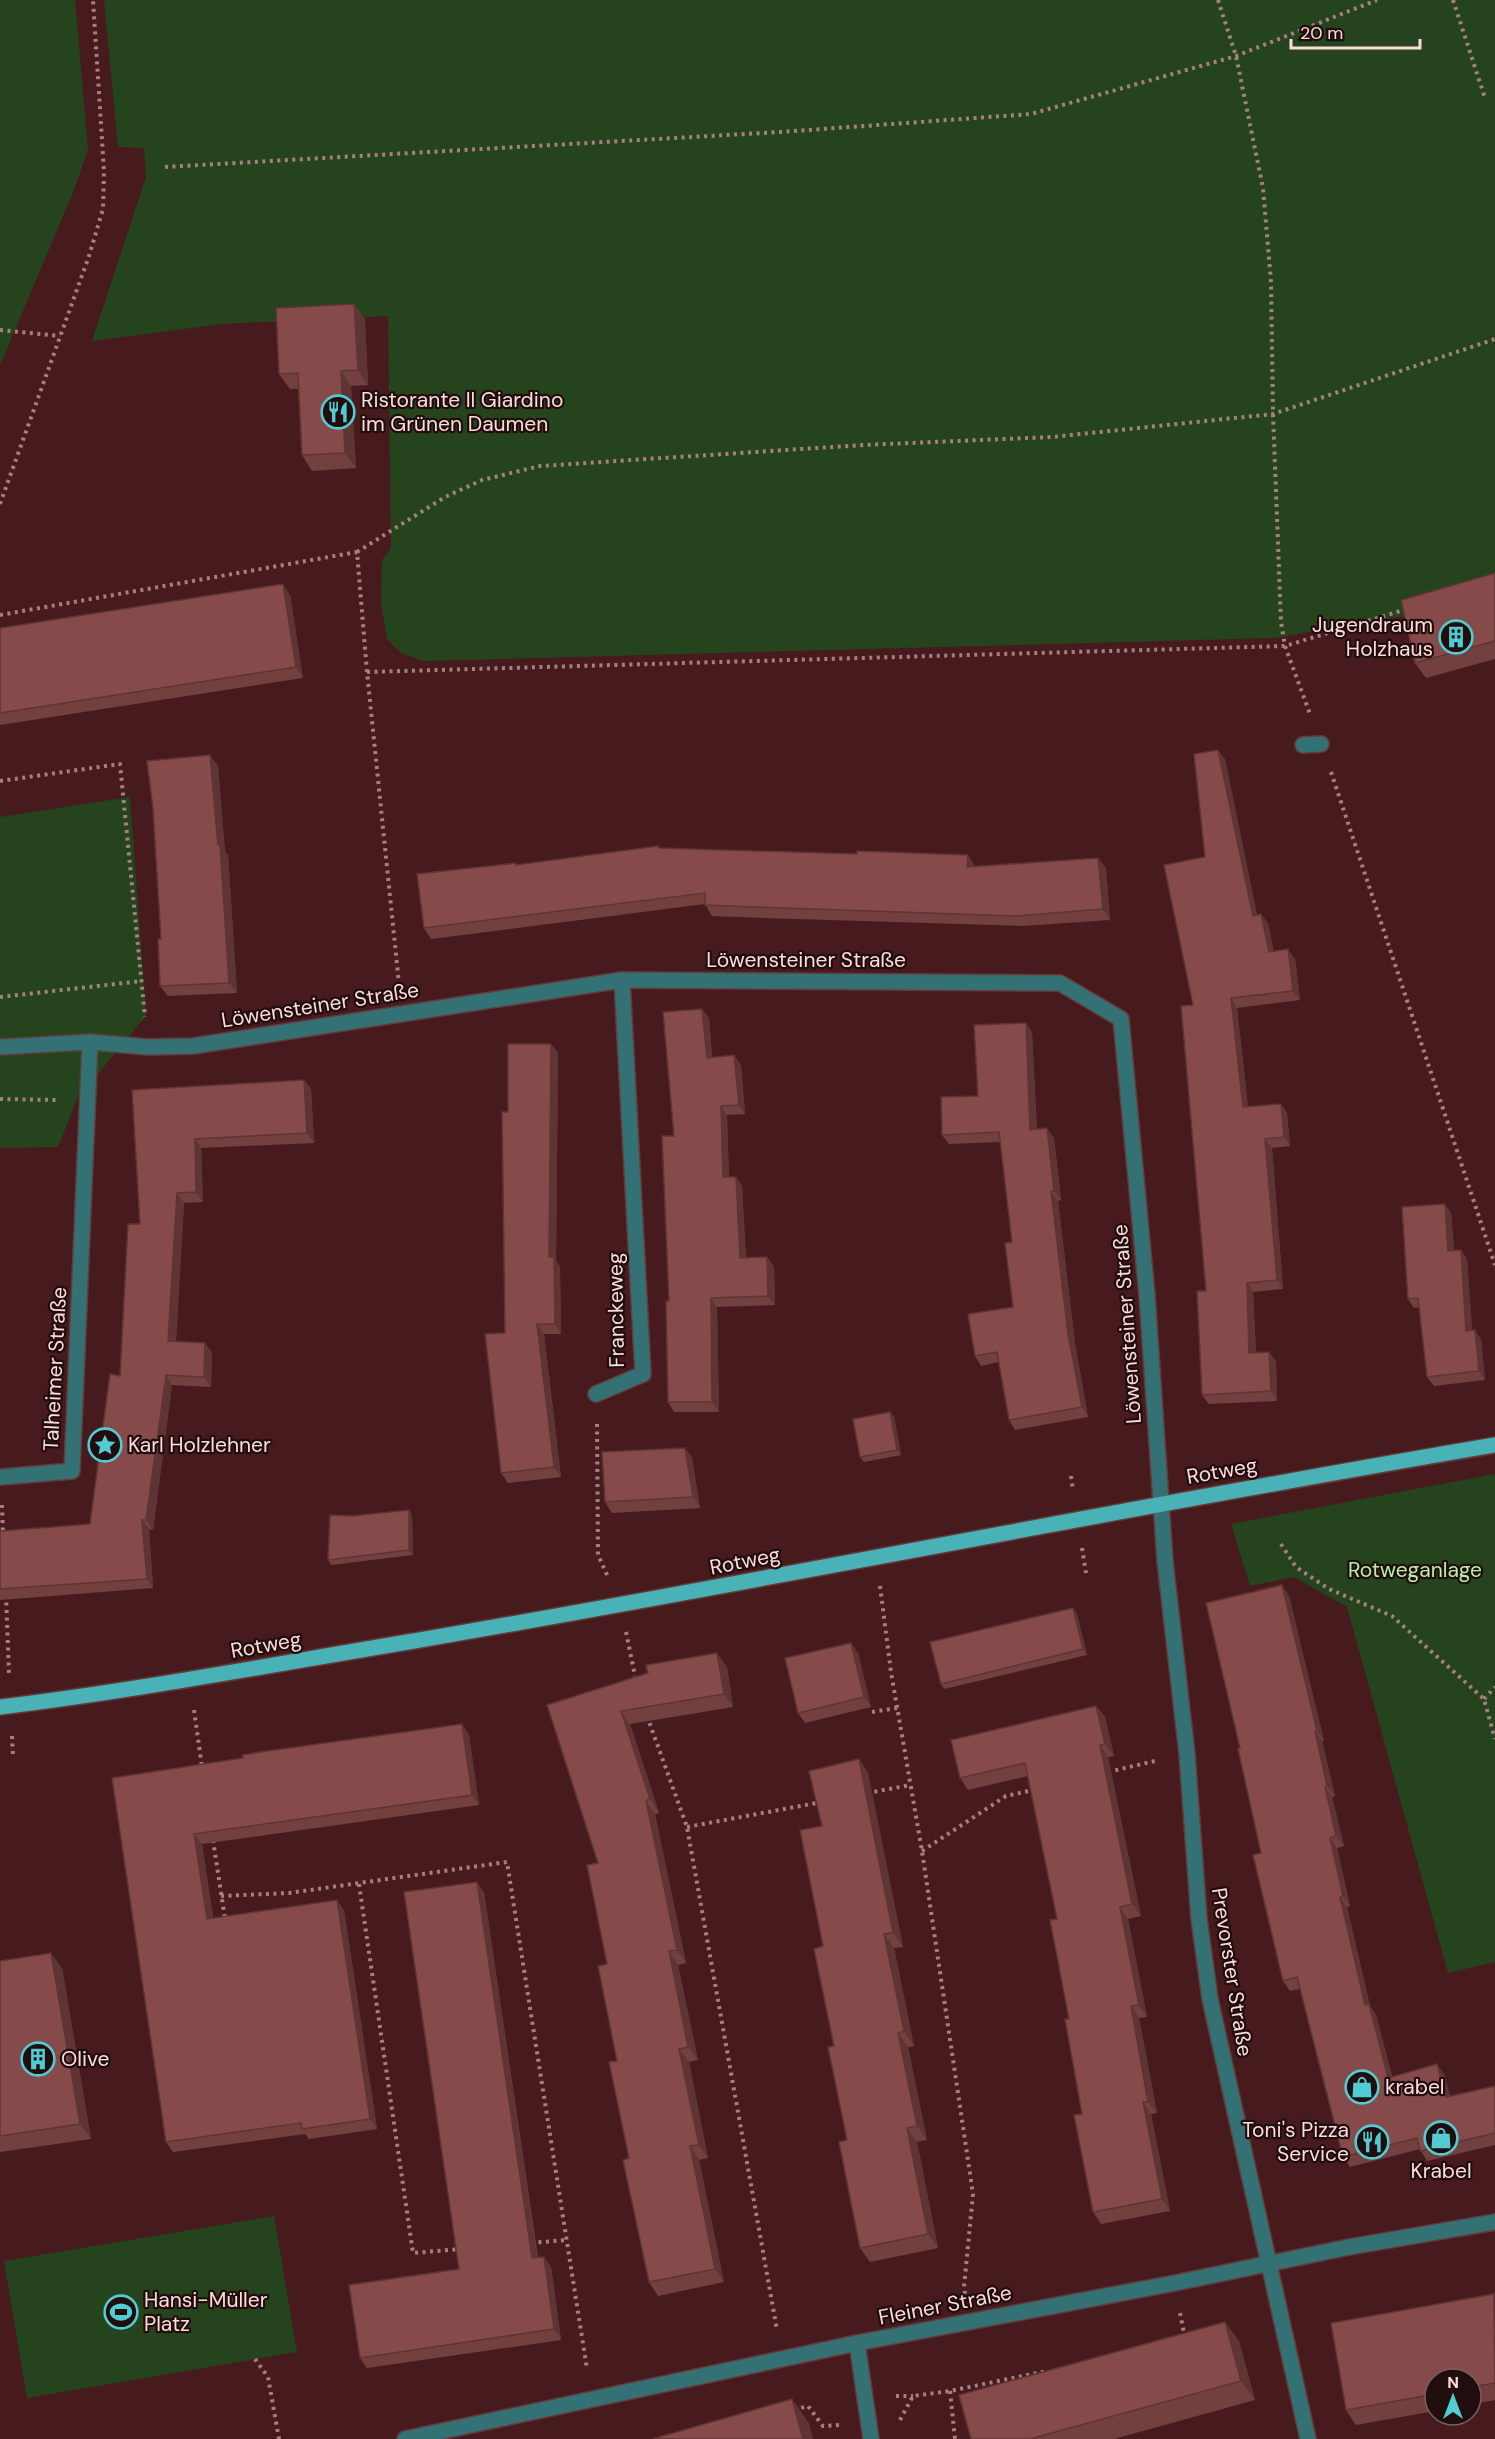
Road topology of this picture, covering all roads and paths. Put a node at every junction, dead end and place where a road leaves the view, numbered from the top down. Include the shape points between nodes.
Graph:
1 (93, 0) edge
2 (1218, 0) edge
3 (1377, 0) edge
4 (1453, 0) edge
5 (1236, 56) junction
6 (1485, 98) dead end
7 (165, 167) dead end
8 (0, 330) edge
9 (60, 336) junction
10 (1495, 339) edge
11 (1273, 414) junction
12 (0, 504) edge
13 (357, 552) junction
14 (1408, 609) edge
15 (0, 615) edge
16 (1285, 646) junction
17 (367, 672) junction
18 (1321, 744) junction
19 (1303, 745) dead end
20 (0, 781) edge
21 (622, 980) junction
22 (142, 981) junction
23 (0, 997) edge
24 (402, 1014) junction
25 (90, 1042) junction
26 (0, 1047) edge
27 (148, 1047) junction
28 (0, 1099) edge
29 (88, 1100) junction
30 (1495, 1264) edge
31 (596, 1394) joint
32 (1495, 1445) edge
33 (1, 1477) edge
34 (1160, 1504) junction
35 (1281, 1544) dead end
36 (3, 1545) edge
37 (5, 1589) edge
38 (620, 1606) junction
39 (884, 1608) dead end
40 (631, 1655) dead end
41 (189, 1679) junction
42 (1495, 1687) edge
43 (639, 1691) edge
44 (1484, 1700) junction
45 (5, 1707) edge
46 (897, 1708) junction
47 (645, 1710) edge
48 (872, 1712) dead end
49 (1495, 1739) edge
50 (1186, 1754) junction
51 (203, 1773) edge
52 (1096, 1775) edge
53 (911, 1785) junction
54 (1040, 1788) edge
55 (866, 1794) edge
56 (833, 1800) edge
57 (687, 1827) junction
58 (211, 1828) edge
59 (922, 1851) junction
60 (359, 1884) junction
61 (222, 1896) junction
62 (227, 1931) edge
63 (1495, 2222) edge
64 (566, 2240) junction
65 (530, 2243) edge
66 (472, 2248) edge
67 (1269, 2264) junction
68 (1181, 2318) dead end
69 (970, 2321) junction
70 (1186, 2342) edge
71 (857, 2343) junction
72 (255, 2359) dead end
73 (782, 2359) junction
74 (1051, 2370) edge
75 (950, 2391) junction
76 (592, 2401) junction
77 (785, 2413) edge
78 (870, 2431) edge
79 (422, 2437) edge
80 (279, 2439) edge
81 (405, 2439) edge
82 (955, 2439) edge
83 (1308, 2439) edge

1 - 9 path via 103,210
2 - 5 path
3 - 5 path
4 - 6 path
5 - 7 path via 1031,114
5 - 11 path via 1263,188 1271,282
8 - 9 path
9 - 12 path
10 - 11 path
11 - 13 path via 1052,437 540,465 482,480 445,497
11 - 16 path
13 - 15 path
13 - 17 path
14 - 16 path
16 - 17 path
16 - 18 path
17 - 24 path
18 - 19 street
18 - 30 path
20 - 22 path via 120,764
21 - 24 street, Löwensteiner Straße
21 - 31 street, Franckeweg via 643,1374
21 - 34 street, Löwensteiner Straße via 1060,983 1121,1019 1148,1295
22 - 23 path
22 - 27 path
24 - 27 street, Löwensteiner Straße via 193,1046
25 - 26 street, Löwensteiner Straße
25 - 27 street, Löwensteiner Straße
25 - 29 street, Talheimer Straße
28 - 29 path
29 - 33 street, Talheimer Straße via 72,1471
31 - 38 path, Franckeweg via 598,1555
32 - 34 main road, Rotweg
33 - 36 path
34 - 38 main road, Rotweg
34 - 50 street, Prevorster Straße
35 - 44 path via 1296,1567 1329,1589 1392,1617
37 - 45 path
38 - 41 main road, Rotweg
39 - 46 path
40 - 43 path
41 - 45 main road, Rotweg
41 - 51 path
42 - 44 path
44 - 49 path
46 - 48 path
46 - 53 path
47 - 57 path
50 - 52 path
50 - 67 street, Prevorster Straße via 1199,1919 1210,1999
53 - 55 path
53 - 59 path
54 - 59 path via 1006,1796
56 - 57 path
57 - 73 path
58 - 61 path
59 - 69 path via 973,2194 964,2287
60 - 61 path
60 - 64 path via 507,1862
60 - 66 path via 413,2253
61 - 62 path
63 - 67 street, Fleiner Straße
64 - 65 path
64 - 76 path
67 - 69 street, Fleiner Straße
67 - 83 street, Prevorster Straße
68 - 70 path
69 - 71 street, Fleiner Straße
71 - 73 street, Fleiner Straße
71 - 78 street
72 - 80 path via 268,2377
73 - 76 street, Fleiner Straße
74 - 75 path
75 - 78 path via 913,2396 899,2422
75 - 82 path
76 - 79 street, Fleiner Straße
77 - 78 path via 808,2406 823,2426
79 - 81 street, Fleiner Straße

